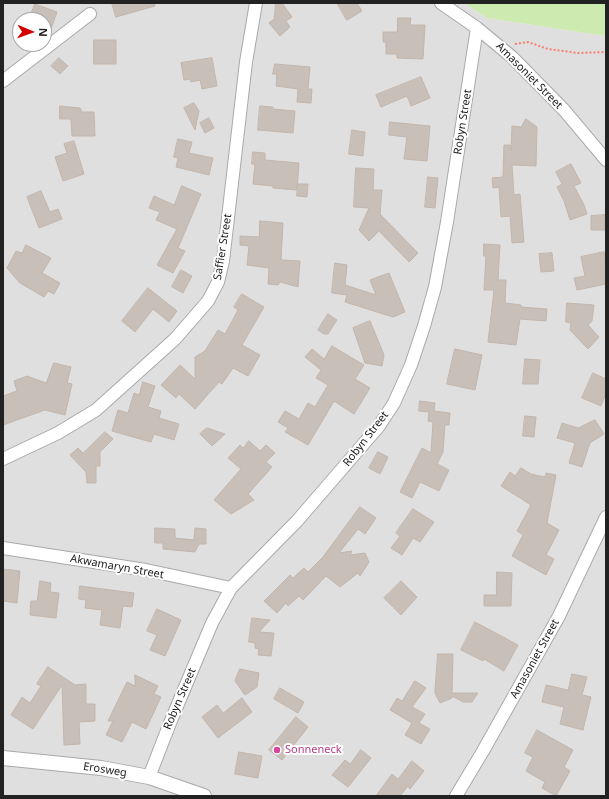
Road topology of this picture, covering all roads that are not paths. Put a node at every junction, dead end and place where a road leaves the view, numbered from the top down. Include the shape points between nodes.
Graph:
1 (256, 3) edge
2 (441, 3) edge
3 (90, 14) dead end
4 (477, 28) junction
5 (3, 81) edge
6 (606, 160) edge
7 (3, 459) edge
8 (606, 517) edge
9 (3, 548) edge
10 (231, 588) junction
11 (3, 758) edge
12 (150, 777) junction
13 (204, 796) edge
14 (456, 796) edge

1 - 7 street, Saffier Street via 246,62 223,261 218,282 208,301 175,339 96,410 58,433
2 - 4 street, Amasoniet Street
3 - 5 street
4 - 6 street, Amasoniet Street via 500,46 564,110
4 - 10 street, Robyn Street via 435,287 411,365 394,403 379,426 296,521
8 - 14 street, Amasoniet Street via 559,616
9 - 10 street, Akwamaryn Street via 146,570
10 - 12 street, Robyn Street via 212,623
11 - 12 street, Erosweg via 101,768
12 - 13 street, Erosweg

